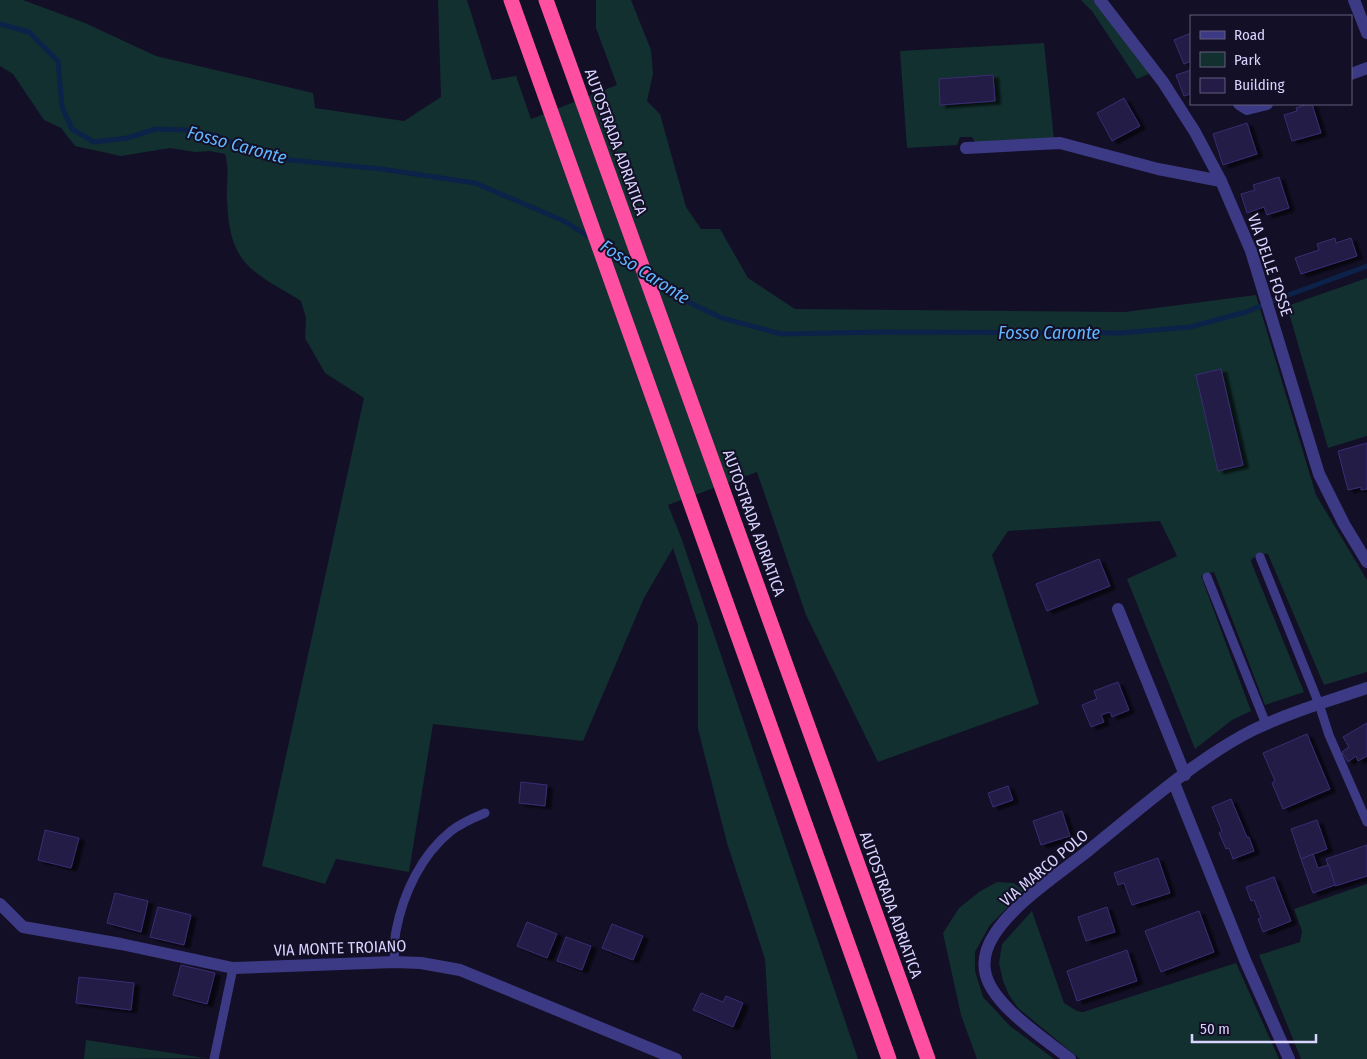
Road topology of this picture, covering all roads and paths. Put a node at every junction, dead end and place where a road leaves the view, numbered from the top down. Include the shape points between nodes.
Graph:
1 (511, 0) edge
2 (546, 0) edge
3 (1100, 0) edge
4 (1354, 0) edge
5 (1367, 34) edge
6 (1367, 68) edge
7 (1352, 74) edge
8 (1240, 105) edge
9 (1262, 105) edge
10 (966, 148) dead end
11 (1221, 181) junction
12 (1260, 558) dead end
13 (1367, 562) edge
14 (1207, 576) dead end
15 (1118, 609) dead end
16 (1367, 688) edge
17 (1319, 704) junction
18 (1266, 724) junction
19 (1185, 774) junction
20 (1174, 783) junction
21 (485, 813) dead end
22 (1367, 822) edge
23 (0, 904) edge
24 (394, 962) junction
25 (233, 968) junction
26 (214, 1059) edge
27 (676, 1059) edge
28 (889, 1059) edge
29 (928, 1059) edge
30 (1070, 1059) edge
31 (1289, 1059) edge

1 - 28 highway
2 - 29 highway, AUTOSTRADA ADRIATICA
3 - 11 street, VIA DELLE FOSSE via 1163,82
4 - 5 street
6 - 7 street
8 - 9 street via 1248,108
10 - 11 street via 1060,144
11 - 13 street, VIA DELLE FOSSE via 1251,251 1319,474
12 - 17 lane
14 - 18 lane
15 - 19 street
16 - 17 street, VIA MARCO POLO
17 - 18 street, VIA MARCO POLO
17 - 22 lane
18 - 19 street, VIA MARCO POLO via 1225,746
19 - 20 street, VIA MARCO POLO
20 - 30 street, VIA MARCO POLO via 1028,899 994,935 986,952 985,971 990,987 1006,1007
20 - 31 street via 1245,960
21 - 24 lane via 452,831 436,845 419,869 403,902 395,933
23 - 25 street, VIA MONTE TROIANO via 22,927
24 - 25 street, VIA MONTE TROIANO
24 - 27 street, VIA MONTE TROIANO via 421,962 460,970
25 - 26 lane

